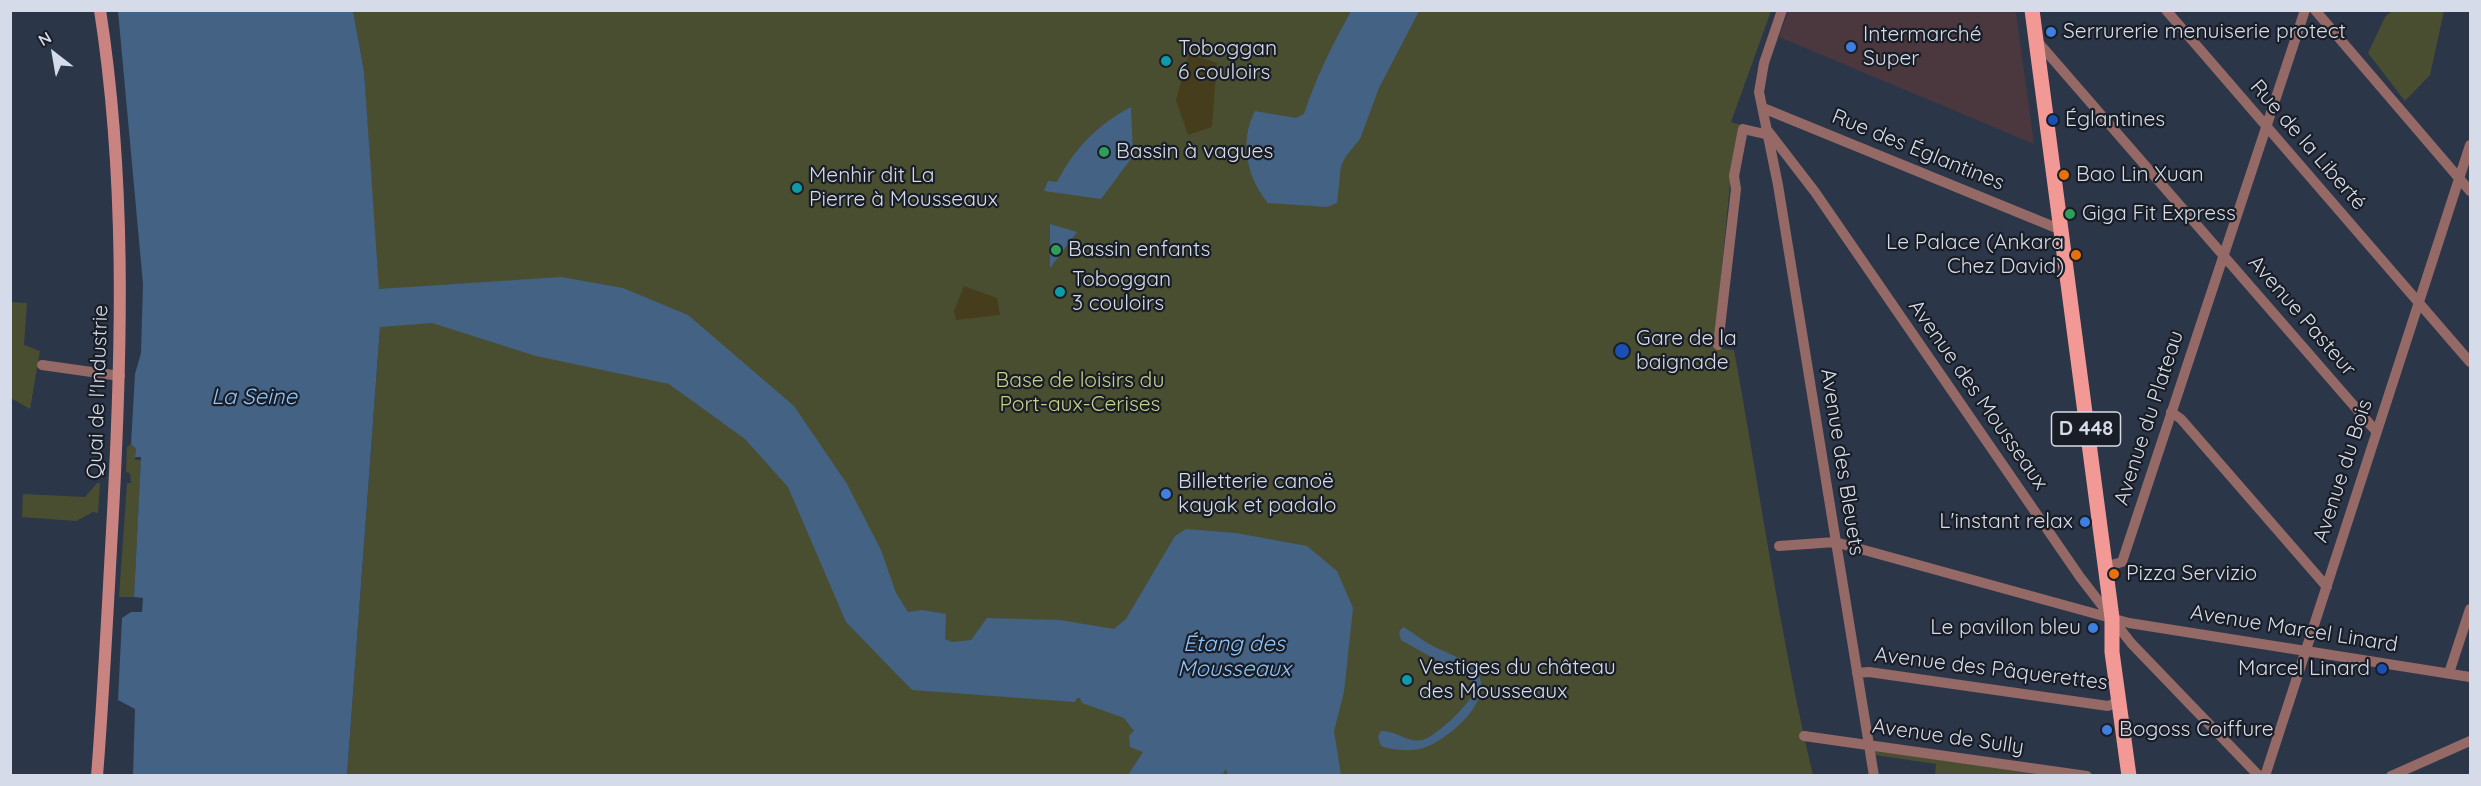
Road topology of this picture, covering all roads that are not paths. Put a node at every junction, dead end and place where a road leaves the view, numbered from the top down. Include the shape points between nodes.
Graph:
1 (100, 10) edge
2 (1782, 10) edge
3 (2032, 10) edge
4 (2166, 10) edge
5 (2305, 10) edge
6 (2315, 10) edge
7 (2036, 38) junction
8 (1763, 108) junction
9 (2265, 125) junction
10 (1769, 133) junction
11 (2470, 145) edge
12 (2459, 179) junction
13 (2470, 191) edge
14 (2060, 234) junction
15 (2223, 254) junction
16 (2421, 304) junction
17 (1718, 345) dead end
18 (2470, 362) edge
19 (42, 365) dead end
20 (120, 376) junction
21 (2171, 412) junction
22 (2375, 430) junction
23 (1835, 542) junction
24 (1779, 546) dead end
25 (2103, 567) junction
26 (2327, 587) junction
27 (2470, 609) edge
28 (2112, 618) junction
29 (2306, 651) junction
30 (1857, 673) junction
31 (2449, 673) junction
32 (2470, 677) edge
33 (2120, 701) junction
34 (1804, 736) dead end
35 (2470, 741) edge
36 (1867, 745) junction
37 (97, 776) edge
38 (1874, 776) edge
39 (2087, 776) edge
40 (2129, 776) edge
41 (2259, 776) edge
42 (2265, 776) edge
43 (2391, 776) edge

1 - 20 main road, Quai de l'Industrie via 120,231
2 - 8 street, Avenue des Bleuets via 1760,78
3 - 7 main road, D 448
4 - 9 street, Rue de la Liberté
5 - 9 street, Avenue du Plateau
6 - 12 street
7 - 14 main road, D 448
7 - 15 street, Avenue Pasteur
8 - 10 street, Avenue des Bleuets
8 - 14 street, Rue des Églantines
9 - 15 street, Avenue du Plateau
9 - 16 street, Rue de la Liberté
10 - 17 street via 1743,129 1734,176 1734,208
10 - 23 street, Avenue des Bleuets
10 - 28 street, Avenue des Mousseaux via 1815,192
11 - 12 street, Avenue du Bois
12 - 13 street
12 - 16 street, Avenue du Bois
14 - 25 main road, D 448
15 - 21 street, Avenue du Plateau
15 - 22 street, Avenue Pasteur
16 - 18 street, Rue de la Liberté
16 - 22 street, Avenue du Bois
19 - 20 street
20 - 37 main road, Quai de l'Industrie
21 - 25 street, Avenue du Plateau via 2122,562
21 - 26 street
22 - 26 street, Avenue du Bois
23 - 24 street, Avenue Marcel Linard
23 - 28 street, Avenue Marcel Linard
23 - 30 street, Avenue des Bleuets
25 - 28 main road, D 448
26 - 29 street, Avenue du Bois
27 - 31 street
28 - 29 street, Avenue Marcel Linard
28 - 33 main road, D 448 via 2112,652
28 - 41 street, Avenue des Mousseaux via 2131,643
29 - 31 street, Avenue Marcel Linard
29 - 42 street, Avenue du Bois
30 - 33 street, Avenue des Pâquerettes via 2108,706
30 - 36 street, Avenue des Bleuets
31 - 32 street, Avenue Marcel Linard
33 - 40 main road, D 448
34 - 36 street, Avenue de Sully
35 - 43 street
36 - 38 street, Avenue des Bleuets
36 - 39 street, Avenue de Sully

